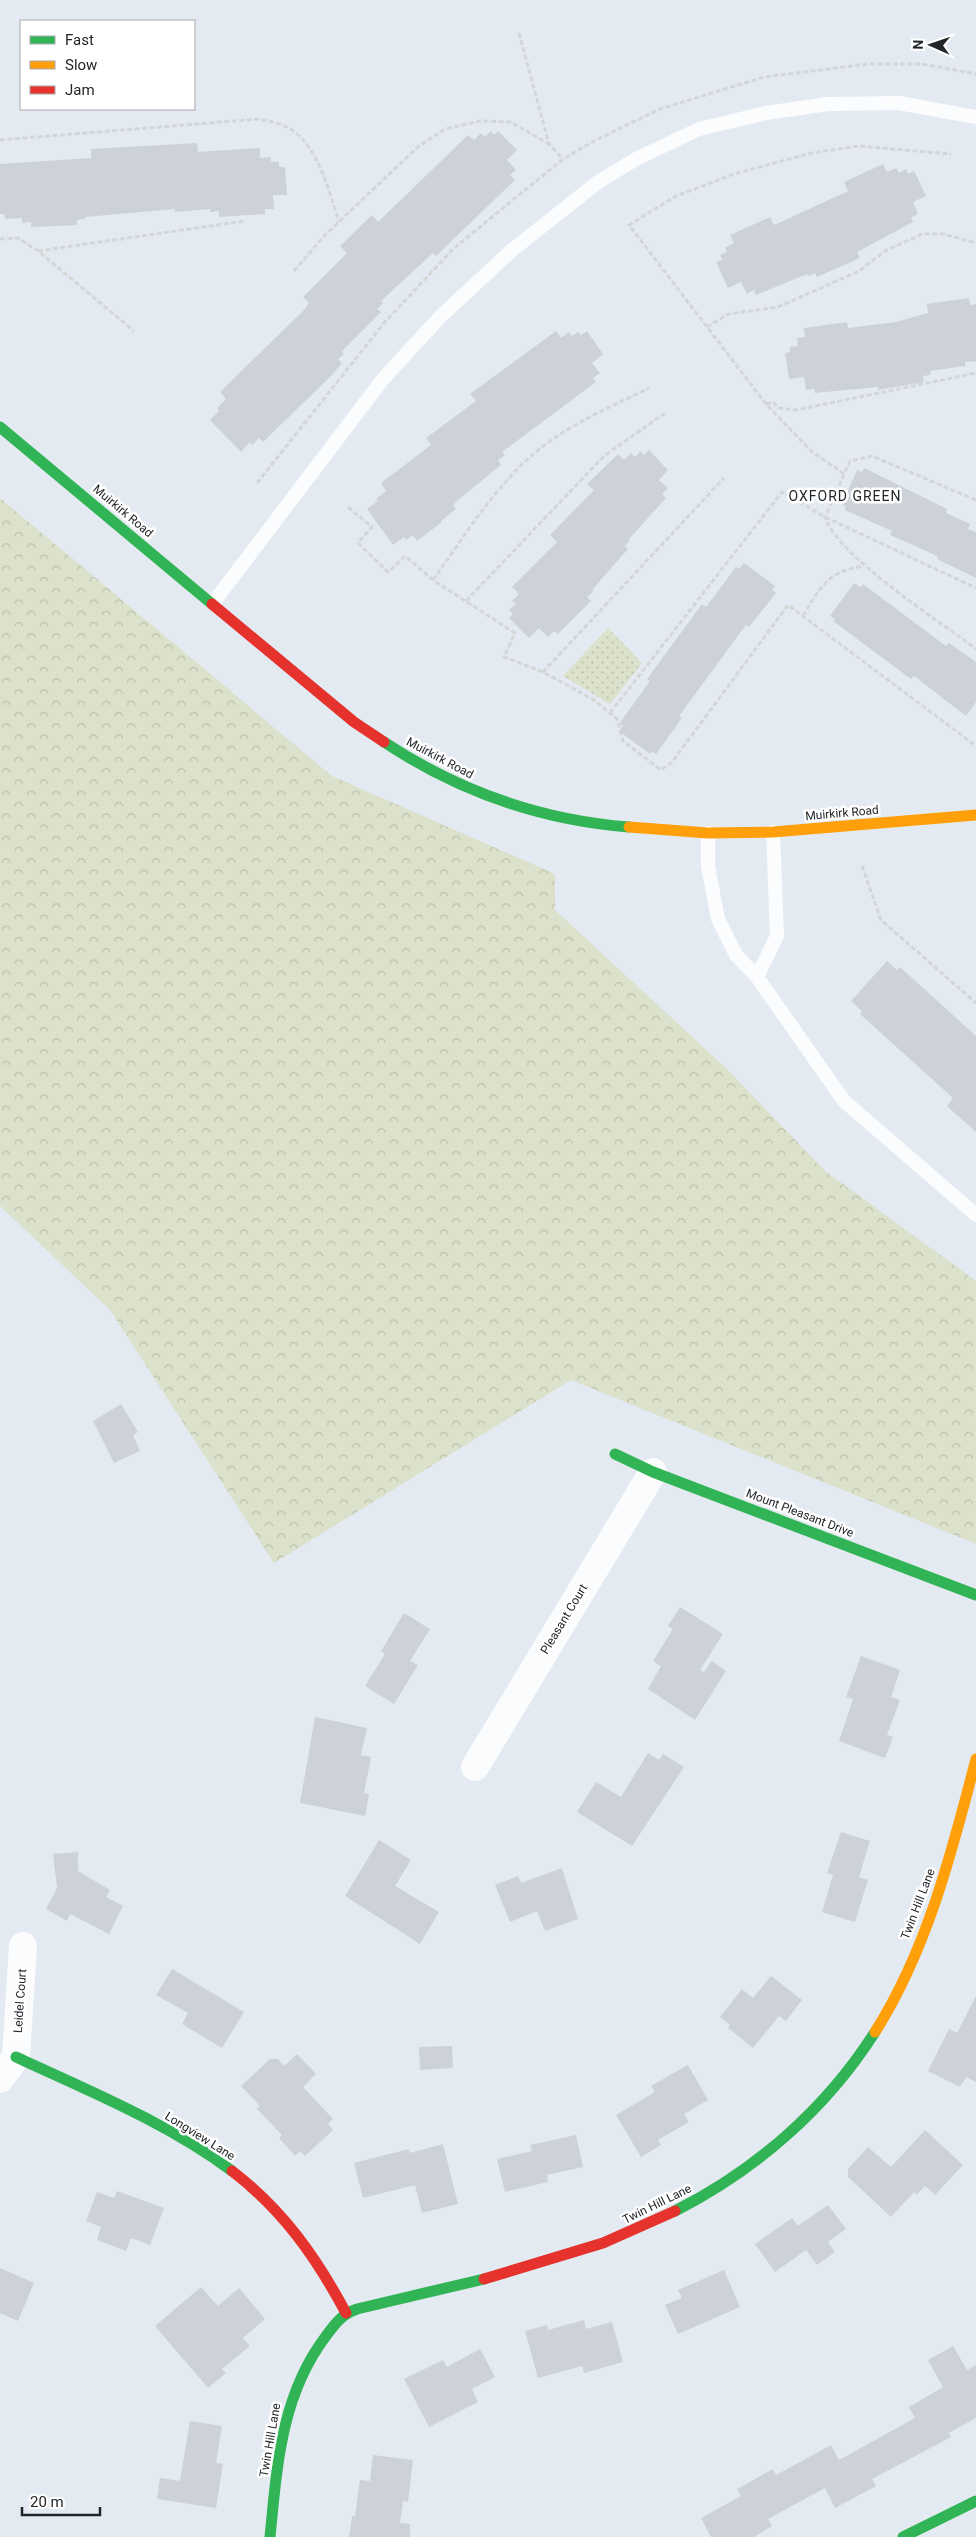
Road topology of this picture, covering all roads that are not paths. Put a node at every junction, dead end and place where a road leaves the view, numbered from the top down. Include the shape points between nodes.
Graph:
1 (976, 117) edge
2 (0, 427) edge
3 (213, 603) junction
4 (976, 816) edge
5 (773, 832) junction
6 (708, 833) junction
7 (757, 977) junction
8 (976, 1215) edge
9 (615, 1454) dead end
10 (653, 1472) junction
11 (976, 1595) edge
12 (976, 1760) edge
13 (475, 1767) dead end
14 (23, 1946) dead end
15 (16, 2057) junction
16 (0, 2079) edge
17 (346, 2313) junction
18 (976, 2501) edge
19 (270, 2537) edge
20 (902, 2537) edge

1 - 3 lane via 899,103 828,104 766,113 699,129 636,159 598,182 511,252 440,317 389,372
2 - 3 street, Muirkirk Road
3 - 6 street, Muirkirk Road via 354,722 417,764 489,798 592,824
4 - 5 street, Muirkirk Road
5 - 6 street, Muirkirk Road
5 - 7 lane via 776,936
6 - 7 lane via 708,866 718,919 736,955
7 - 8 lane via 844,1101
9 - 10 street, Mount Pleasant Drive
10 - 11 street, Mount Pleasant Drive
10 - 13 street, Pleasant Court
12 - 17 street, Twin Hill Lane via 933,1907 895,1994 862,2052 807,2118 734,2178 645,2226 602,2244 506,2274
14 - 15 street, Leidel Court
15 - 16 street
15 - 17 street, Longview Lane via 136,2114 228,2168 275,2212 315,2258
17 - 19 street, Twin Hill Lane via 313,2350 298,2378 285,2418
18 - 20 street

